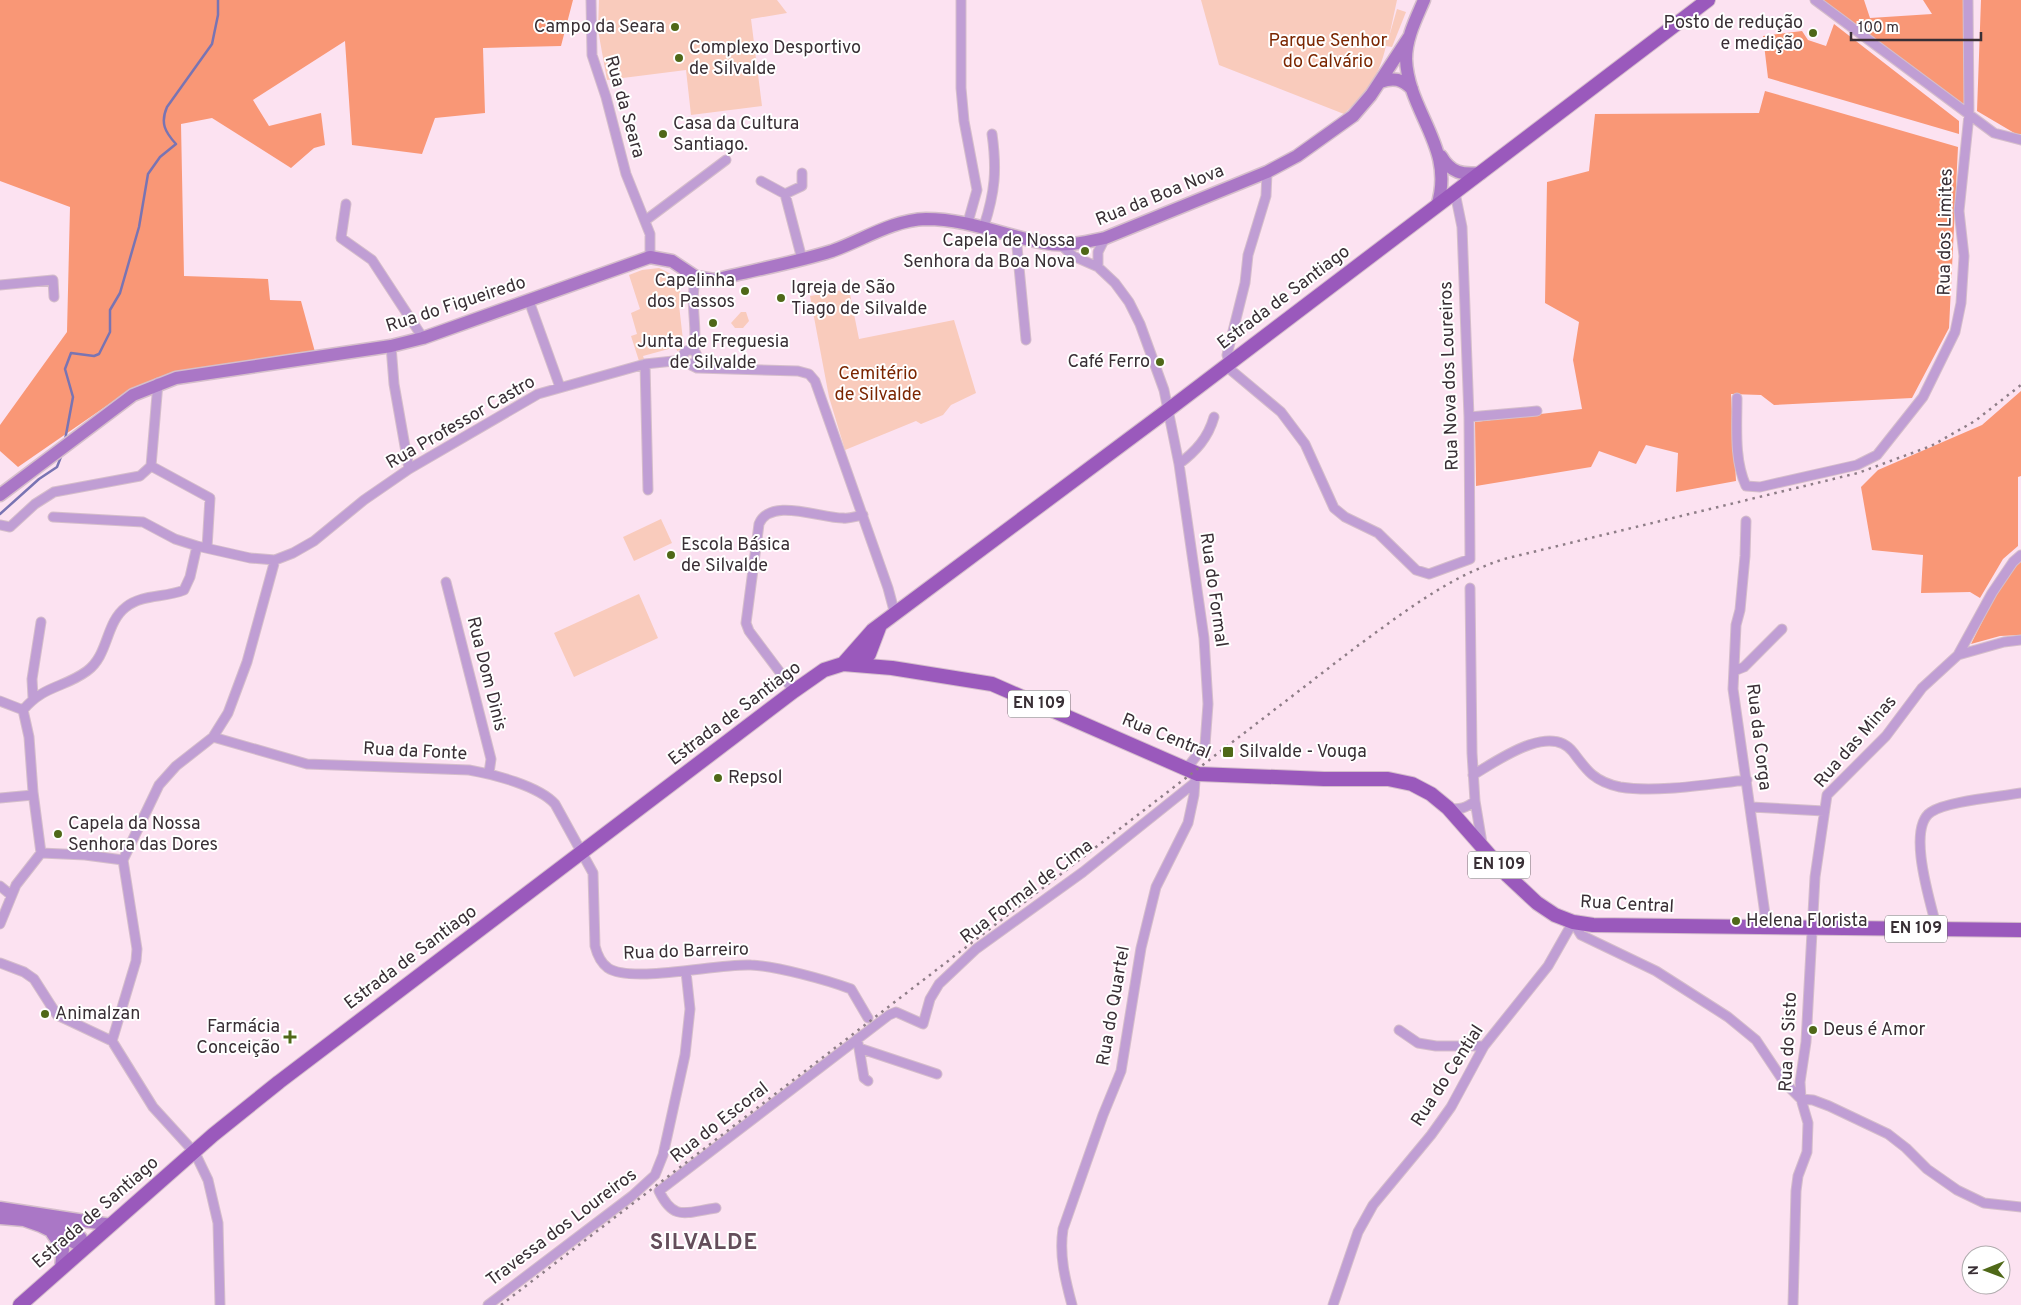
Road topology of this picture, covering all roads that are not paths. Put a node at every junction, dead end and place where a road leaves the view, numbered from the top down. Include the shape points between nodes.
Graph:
1 (591, 0) edge
2 (961, 0) edge
3 (1424, 0) edge
4 (1708, 0) edge
5 (1815, 0) edge
6 (1968, 0) edge
7 (1409, 37) junction
8 (1380, 82) junction
9 (1412, 89) junction
10 (1969, 115) junction
11 (992, 134) dead end
12 (2021, 140) edge
13 (726, 160) dead end
14 (1448, 171) junction
15 (1267, 172) junction
16 (802, 173) dead end
17 (1481, 173) junction
18 (761, 181) dead end
19 (1455, 193) junction
20 (785, 194) junction
21 (346, 204) dead end
22 (1438, 206) junction
23 (646, 220) junction
24 (968, 222) junction
25 (984, 226) junction
26 (1016, 236) junction
27 (1106, 238) junction
28 (1060, 244) junction
29 (650, 257) junction
30 (802, 259) junction
31 (1098, 267) junction
32 (696, 277) junction
33 (0, 285) edge
34 (54, 297) dead end
35 (529, 301) junction
36 (423, 338) junction
37 (1026, 340) dead end
38 (391, 346) junction
39 (695, 354) junction
40 (687, 362) junction
41 (645, 364) junction
42 (1228, 364) junction
43 (716, 367) junction
44 (158, 383) junction
45 (560, 387) junction
46 (1737, 398) dead end
47 (1168, 410) junction
48 (1537, 411) dead end
49 (1214, 417) dead end
50 (1469, 417) junction
51 (1179, 464) junction
52 (151, 466) junction
53 (409, 469) junction
54 (648, 490) dead end
55 (0, 495) edge
56 (862, 515) junction
57 (53, 516) dead end
58 (1746, 521) dead end
59 (0, 525) edge
60 (197, 546) junction
61 (208, 548) junction
62 (2021, 554) edge
63 (275, 560) junction
64 (446, 582) dead end
65 (1470, 588) dead end
66 (895, 614) junction
67 (41, 622) dead end
68 (1782, 629) dead end
69 (2021, 640) edge
70 (1958, 655) junction
71 (864, 659) junction
72 (1734, 671) junction
73 (794, 691) junction
74 (33, 698) junction
75 (0, 701) edge
76 (23, 710) junction
77 (213, 737) junction
78 (489, 773) junction
79 (1193, 775) junction
80 (1473, 775) junction
81 (1747, 780) junction
82 (2021, 793) edge
83 (33, 795) junction
84 (0, 798) edge
85 (1476, 801) junction
86 (1751, 807) junction
87 (1448, 808) junction
88 (1824, 810) junction
89 (1483, 846) junction
90 (41, 853) junction
91 (582, 853) junction
92 (123, 860) junction
93 (0, 886) edge
94 (11, 895) junction
95 (1573, 922) junction
96 (0, 924) edge
97 (1767, 928) junction
98 (1811, 928) junction
99 (1937, 929) junction
100 (2021, 930) edge
101 (0, 963) edge
102 (686, 972) junction
103 (896, 1012) joint
104 (868, 1018) dead end
105 (1399, 1030) dead end
106 (112, 1041) junction
107 (858, 1044) junction
108 (1484, 1046) junction
109 (937, 1074) dead end
110 (868, 1081) dead end
111 (1801, 1099) junction
112 (195, 1153) junction
113 (2021, 1207) edge
114 (0, 1208) edge
115 (716, 1208) dead end
116 (0, 1218) edge
117 (44, 1221) junction
118 (111, 1225) junction
119 (84, 1247) junction
120 (61, 1268) junction
121 (20, 1305) edge
122 (220, 1305) edge
123 (488, 1305) edge
124 (1072, 1305) edge
125 (1333, 1305) edge
126 (1794, 1305) edge

1 - 23 street, Rua da Seara via 592,55 626,174
2 - 24 street via 964,121 977,190
3 - 7 main road
4 - 17 main road, Estrada de Santiago
5 - 10 street
6 - 10 street, Rua dos Limites
7 - 8 main road, Rua da Boa Nova
7 - 9 main road via 1406,57
8 - 9 main road via 1398,79
8 - 15 main road, Rua da Boa Nova via 1353,116 1297,156
9 - 14 main road
10 - 12 street via 1994,133
10 - 46 street, Rua dos Limites via 1959,211 1964,256 1961,303 1955,332 1923,397 1877,455 1857,465 1760,487 1746,486 1737,445
11 - 25 street via 995,186
13 - 23 street
14 - 17 main road
14 - 19 main road via 1458,180
14 - 22 main road
15 - 27 main road, Rua da Boa Nova
15 - 42 street via 1266,196 1248,255 1245,283 1227,355
16 - 20 street via 802,186
17 - 19 main road, Estrada de Santiago
18 - 20 street
19 - 22 main road, Estrada de Santiago
19 - 50 street, Rua Nova dos Loureiros via 1462,227
20 - 30 street
21 - 36 street via 340,238 372,260
22 - 42 main road, Estrada de Santiago
23 - 29 street, Rua da Seara
24 - 25 main road, Rua da Boa Nova
24 - 30 main road, Rua da Boa Nova via 910,220
25 - 26 main road, Rua da Boa Nova
26 - 28 main road, Rua da Boa Nova via 1046,244
26 - 37 street
27 - 28 main road, Rua da Boa Nova
27 - 31 street via 1098,252
28 - 31 street via 1073,256
29 - 32 main road via 672,261
29 - 35 main road, Rua do Figueiredo
30 - 32 main road, Rua da Boa Nova via 714,280
31 - 47 street, Rua do Formal via 1129,302 1140,324
32 - 39 street via 692,296
33 - 34 street via 53,280
35 - 36 main road, Rua do Figueiredo
35 - 45 street
36 - 38 main road, Rua do Figueiredo
38 - 44 main road, Rua do Figueiredo
38 - 53 street via 394,384
39 - 40 street via 696,361
39 - 40 street via 686,351
39 - 43 street
40 - 41 street, Rua Professor Castro
40 - 43 street, Rua Professor Castro via 697,368
41 - 45 street, Rua Professor Castro
41 - 54 street
42 - 47 main road, Estrada de Santiago
42 - 50 street, Rua Nova dos Loureiros via 1232,371 1281,412 1305,444 1334,508 1378,533 1421,573 1437,572 1470,559
43 - 56 street, Rua Professor Castro via 798,371 816,380
44 - 52 street
44 - 55 main road, Rua do Figueiredo via 133,394
45 - 53 street, Rua Professor Castro via 515,406
47 - 51 street, Rua do Formal
47 - 66 main road, Estrada de Santiago
48 - 50 street
49 - 51 street via 1196,452
51 - 79 street, Rua do Formal via 1204,638 1208,704 1206,745
52 - 59 street via 140,476 54,492 10,527
52 - 61 street via 210,498
53 - 63 street, Rua Professor Castro via 364,500 314,542
56 - 66 street, Rua Professor Castro
56 - 73 street via 844,518 776,510 764,515 759,524 746,623
57 - 60 street via 143,522 175,539
58 - 72 street, Rua da Corga
60 - 61 street
60 - 74 street via 184,590 139,599 125,607 114,622 98,662 86,672
61 - 63 street
62 - 70 street, Rua das Minas via 1992,593
63 - 77 street via 247,662 228,713
64 - 78 street, Rua Dom Dinis via 491,759
65 - 80 street
66 - 71 main road, Estrada de Santiago via 880,626
67 - 74 street via 32,678
68 - 72 street via 1744,667
69 - 70 street, Rua das Minas
70 - 88 street, Rua das Minas via 1922,688 1886,736 1827,795
71 - 73 main road, Estrada de Santiago via 824,670
71 - 79 main road, Rua Central / EN 109 via 992,684
72 - 81 street, Rua da Corga via 1733,688
73 - 91 main road, Estrada de Santiago
74 - 76 street
75 - 76 street
76 - 83 street via 29,737
77 - 78 street, Rua da Fonte via 307,764 439,768
77 - 92 street via 176,766 160,785
78 - 91 street, Rua da Fonte via 548,796
79 - 87 main road, Rua Central / EN 109 via 1388,779 1412,784
79 - 103 street, Rua Formal de Cima via 1083,872 976,949 939,984 930,999 923,1024
79 - 124 street, Rua do Quartel via 1194,795 1188,822 1156,887 1141,948 1121,1071 1102,1115 1063,1229 1060,1247
80 - 81 street via 1525,746 1559,741 1572,750 1590,775 1621,787 1692,786
80 - 85 street
81 - 86 street, Rua da Corga
82 - 99 street via 1946,806 1931,812 1922,822 1921,856
83 - 84 street
83 - 90 street
85 - 87 street via 1465,808
85 - 89 street
86 - 88 street
86 - 97 street, Rua da Corga
87 - 89 main road, Rua Central / EN 109
88 - 98 street, Rua das Minas
89 - 95 main road, Rua Central / EN 109 via 1508,876 1538,903
90 - 92 street
90 - 94 street
91 - 102 street, Rua do Barreiro via 593,873 594,946 603,963 623,973
91 - 112 main road, Estrada de Santiago via 294,1070
92 - 106 street via 137,949
93 - 94 street
94 - 96 street
95 - 97 main road, Rua Central / EN 109
95 - 108 street, Rua do Cential via 1548,966
95 - 111 street via 1581,935 1656,971 1728,1018 1756,1040 1784,1082
97 - 98 main road, Rua Central / EN 109
98 - 99 main road, EN 109
98 - 111 street, Rua do Sisto
99 - 100 main road, EN 109
101 - 106 street via 34,979 57,1015
102 - 104 street, Rua do Barreiro via 706,967 753,965 836,985 851,989
102 - 123 street, Travessa dos Loureiros via 690,1009 685,1055 664,1155 655,1175
103 - 107 street, Rua do Escoral via 888,1015
105 - 108 street via 1418,1043
106 - 112 street via 153,1107
107 - 109 street
107 - 110 street via 864,1078
107 - 115 street, Rua do Escoral via 659,1191 672,1211 682,1213
108 - 125 street, Rua do Cential via 1451,1107 1372,1205 1349,1254
111 - 113 street via 1829,1106 1888,1134 1927,1169 1957,1190 1984,1203
111 - 126 street, Rua do Sisto via 1808,1123 1808,1138 1796,1191
112 - 118 main road, Estrada de Santiago
112 - 122 street via 208,1180 218,1223
114 - 117 main road
116 - 117 main road
117 - 118 main road
117 - 119 main road via 76,1232 84,1240
117 - 120 main road via 63,1249
118 - 119 main road, Estrada de Santiago
119 - 120 main road, Estrada de Santiago
120 - 121 main road, Estrada de Santiago

